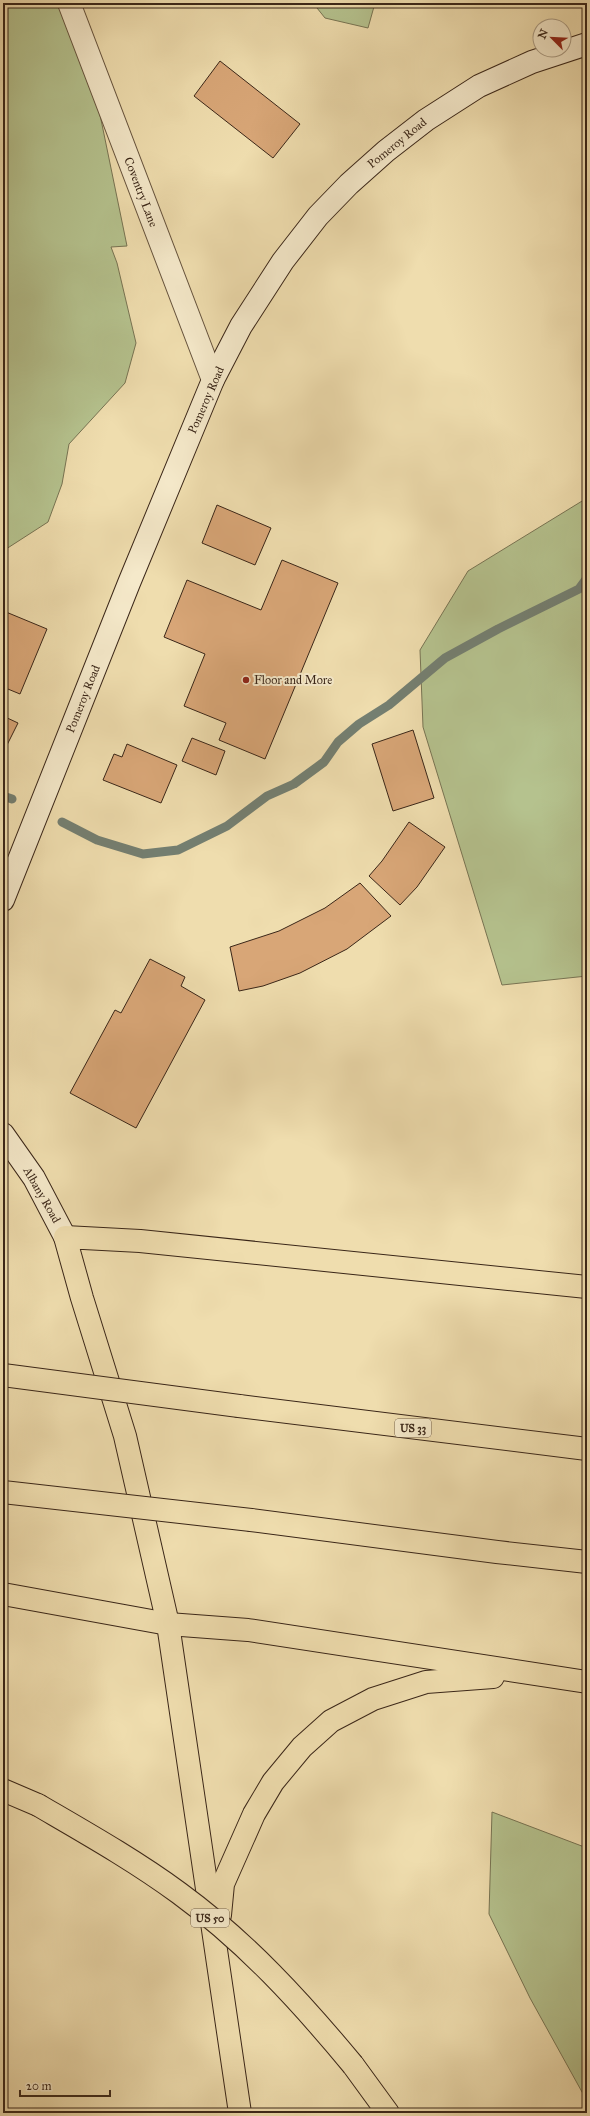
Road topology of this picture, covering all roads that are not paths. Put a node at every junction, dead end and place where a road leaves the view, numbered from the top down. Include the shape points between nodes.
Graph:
1 (69, 3) edge
2 (587, 44) edge
3 (213, 380) junction
4 (3, 900) edge
5 (3, 1134) edge
6 (65, 1237) junction
7 (587, 1286) edge
8 (3, 1375) edge
9 (587, 1449) edge
10 (3, 1492) edge
11 (587, 1562) edge
12 (3, 1594) edge
13 (168, 1624) junction
14 (529, 1674) junction
15 (587, 1682) edge
16 (3, 1790) edge
17 (217, 1954) junction
18 (240, 2113) edge
19 (388, 2113) edge

1 - 3 street, Coventry Lane
2 - 3 street, Pomeroy Road via 532,62 479,86 426,120 380,155 318,216 283,261 242,326
3 - 4 street, Pomeroy Road
5 - 6 street, Albany Road via 34,1178
6 - 7 highway via 140,1241
6 - 13 highway via 125,1436
8 - 9 highway, US 33, bridge
10 - 11 highway, bridge
12 - 13 highway
13 - 14 highway via 255,1631
13 - 17 highway
14 - 15 highway
14 - 17 highway via 426,1682 373,1699 331,1721 302,1747 273,1782 262,1801 223,1884
16 - 19 highway, US 50, bridge via 38,1805 121,1853 180,1893 232,1936 284,1984 353,2065
17 - 18 highway

